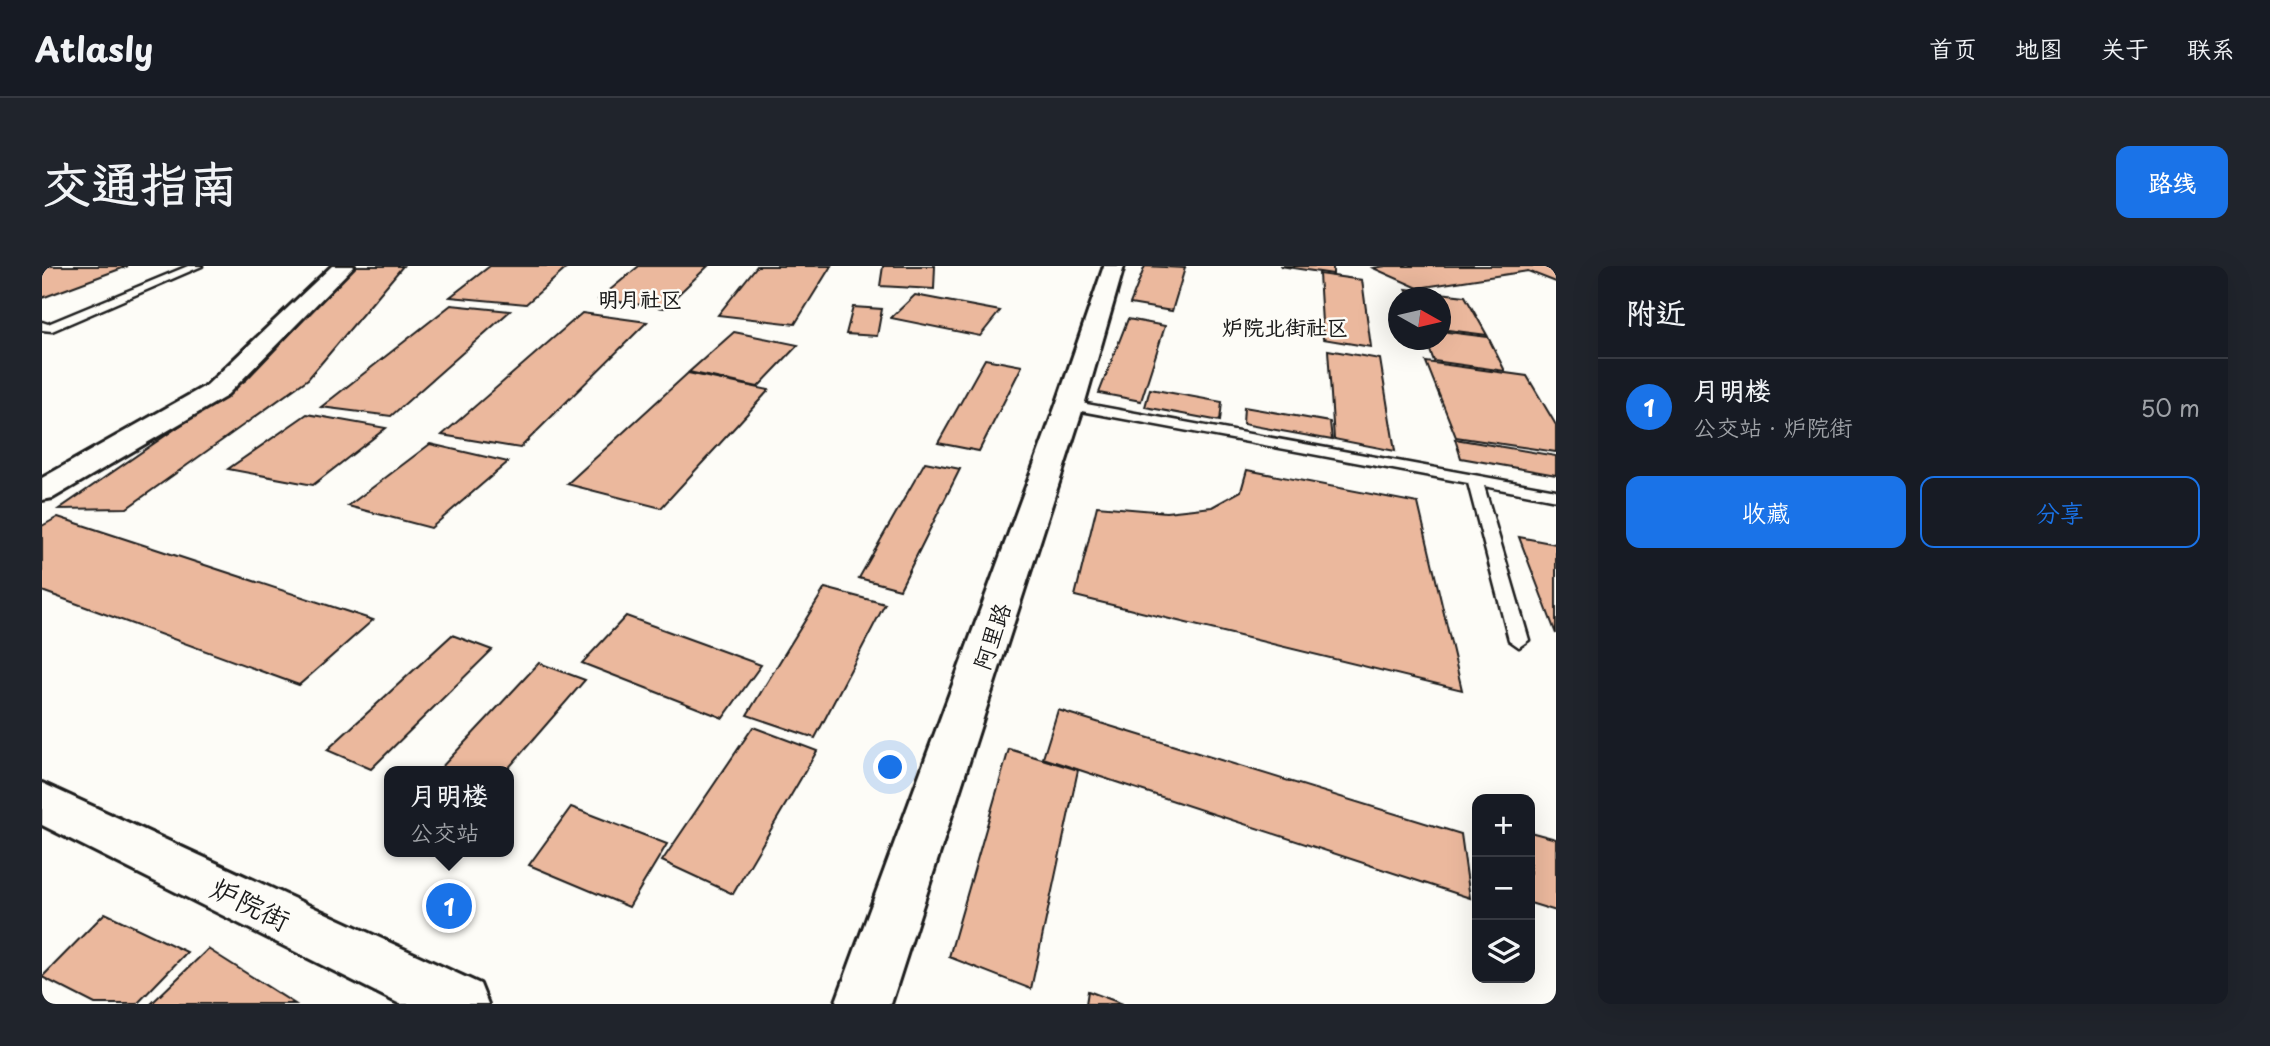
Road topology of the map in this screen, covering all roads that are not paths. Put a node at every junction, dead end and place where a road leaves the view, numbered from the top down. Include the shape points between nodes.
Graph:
1 (197, 266) edge
2 (344, 266) edge
3 (1114, 266) edge
4 (42, 326) edge
5 (1070, 405) junction
6 (1475, 482) junction
7 (42, 491) edge
8 (1556, 495) edge
9 (1519, 640) dead end
10 (42, 803) edge
11 (460, 1004) edge
12 (863, 1004) edge

1 - 4 lane via 48,328
2 - 7 street via 216,391
3 - 5 street, 阿里路
5 - 6 lane
5 - 12 street, 阿里路
6 - 8 lane
6 - 9 lane
10 - 11 street, 炉院街

